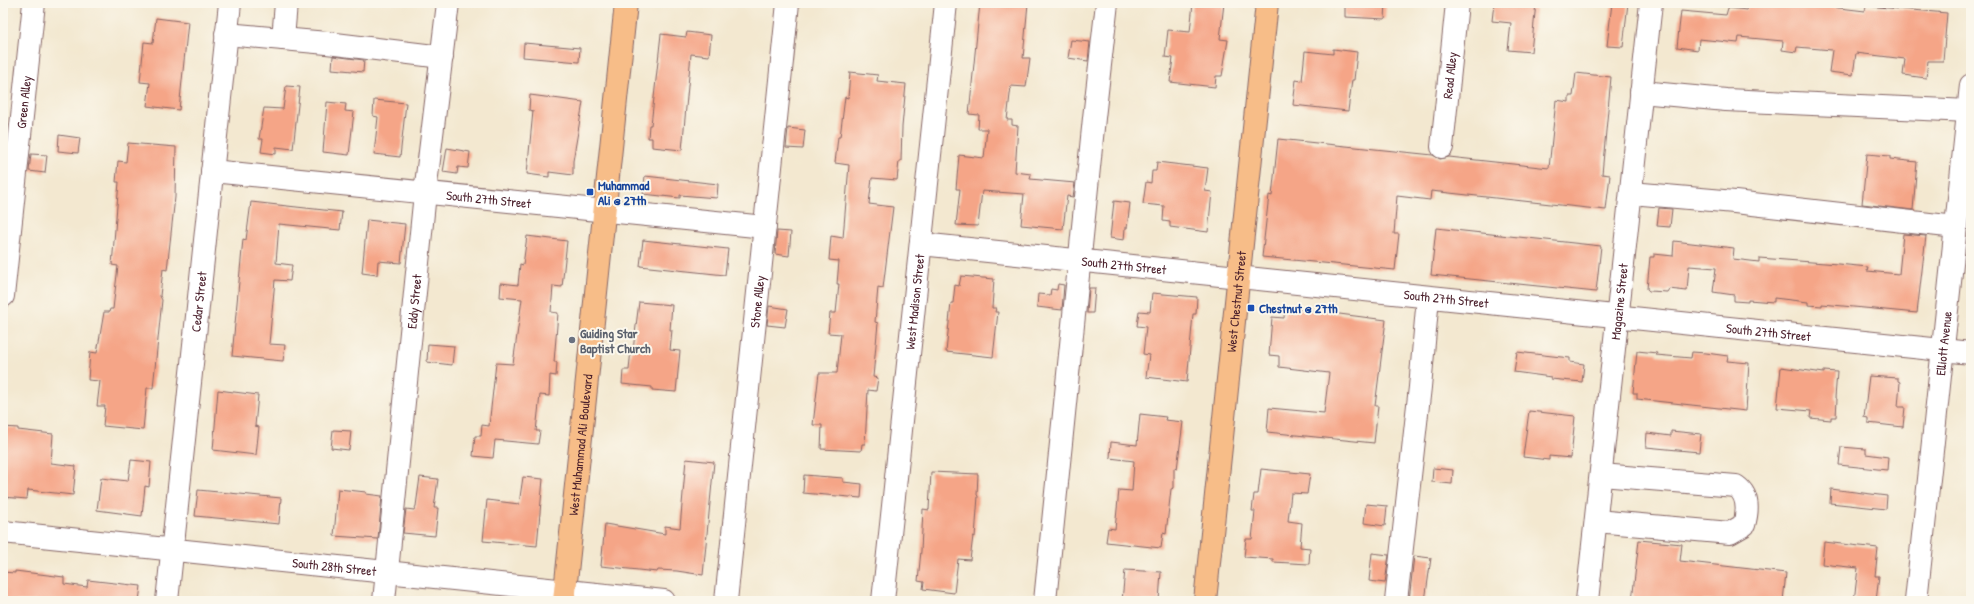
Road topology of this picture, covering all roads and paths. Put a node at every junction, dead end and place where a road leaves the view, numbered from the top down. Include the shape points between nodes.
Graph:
1 (34, 3) edge
2 (230, 3) edge
3 (286, 3) edge
4 (448, 3) edge
5 (626, 3) edge
6 (788, 3) edge
7 (946, 3) edge
8 (1107, 3) edge
9 (1267, 3) edge
10 (1457, 3) edge
11 (1651, 3) edge
12 (226, 34) junction
13 (283, 39) junction
14 (442, 57) junction
15 (1971, 85) edge
16 (1641, 92) junction
17 (1968, 111) junction
18 (1442, 147) dead end
19 (212, 171) junction
20 (425, 193) junction
21 (1631, 193) junction
22 (605, 211) junction
23 (765, 226) junction
24 (1956, 227) junction
25 (921, 244) junction
26 (1080, 261) junction
27 (1239, 278) junction
28 (3, 296) edge
29 (1428, 297) junction
30 (1618, 317) junction
31 (1943, 350) junction
32 (1971, 353) edge
33 (1601, 475) junction
34 (1596, 521) junction
35 (3, 532) edge
36 (172, 550) junction
37 (387, 572) junction
38 (564, 596) edge
39 (167, 601) edge
40 (384, 601) edge
41 (664, 601) edge
42 (726, 601) edge
43 (884, 601) edge
44 (1045, 601) edge
45 (1205, 601) edge
46 (1396, 601) edge
47 (1588, 601) edge
48 (1916, 601) edge

1 - 28 street, Green Alley
2 - 12 street, Cedar Street
3 - 13 street
4 - 14 street, Eddy Street
5 - 22 main road, West Muhammad Ali Boulevard
6 - 23 street, Stone Alley
7 - 25 street, West Madison Street
8 - 26 street
9 - 27 main road, West Chestnut Street
10 - 18 street, Read Alley
11 - 16 street, Magazine Street
12 - 13 street
12 - 19 street, Cedar Street
13 - 14 street
14 - 20 street, Eddy Street
15 - 17 street, Elliott Avenue
16 - 17 street via 1726,100
16 - 21 street, Magazine Street
17 - 24 street, Elliott Avenue
19 - 20 street, South 27th Street
19 - 36 street, Cedar Street
20 - 22 street, South 27th Street
20 - 37 street, Eddy Street
21 - 24 street
21 - 30 street, Magazine Street
22 - 23 street, South 27th Street
22 - 38 main road, West Muhammad Ali Boulevard
23 - 42 street, Stone Alley
24 - 31 street, Elliott Avenue
25 - 26 street, South 27th Street
25 - 43 street, West Madison Street
26 - 27 street, South 27th Street
26 - 44 street
27 - 29 street, South 27th Street
27 - 45 main road, West Chestnut Street
29 - 30 street, South 27th Street
29 - 46 street
30 - 31 street, South 27th Street
30 - 33 street, Magazine Street
31 - 32 street, South 27th Street
31 - 48 street, Elliott Avenue
33 - 34 street, Magazine Street
33 - 34 street via 1736,486 1746,500 1746,515 1744,525 1730,533
34 - 47 street, Magazine Street
35 - 36 street, South 28th Street
36 - 37 street, South 28th Street
36 - 39 street, Cedar Street
37 - 38 street, South 28th Street
37 - 40 street, Eddy Street
38 - 41 street, South 28th Street

